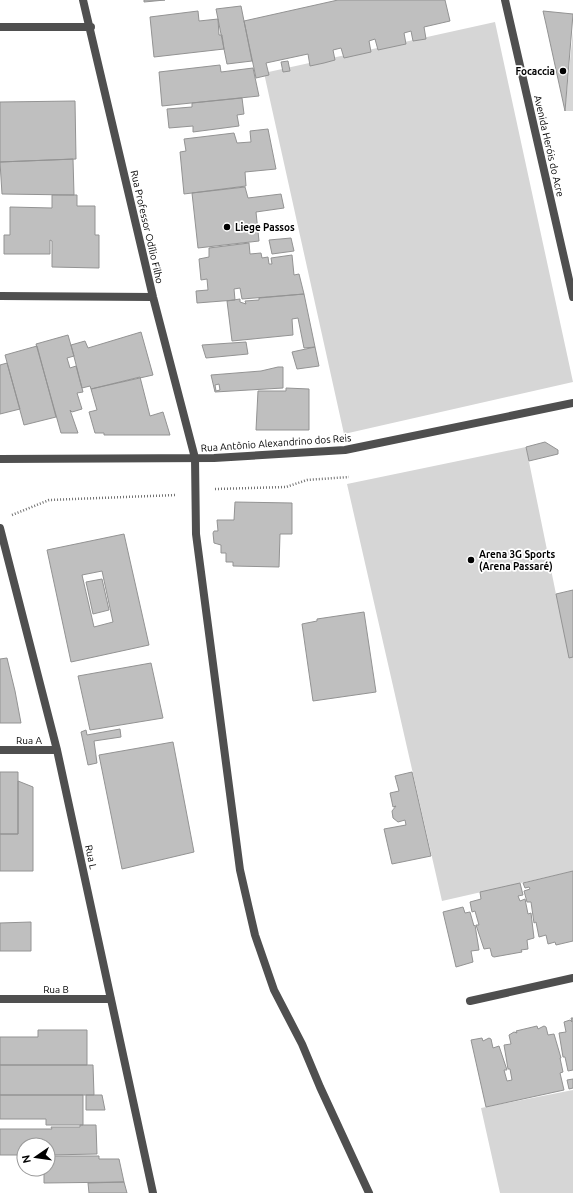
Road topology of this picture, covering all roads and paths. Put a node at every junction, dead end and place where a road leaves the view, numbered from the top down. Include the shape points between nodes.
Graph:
1 (83, 0) edge
2 (505, 0) edge
3 (0, 27) edge
4 (91, 27) junction
5 (572, 285) edge
6 (0, 296) edge
7 (153, 296) junction
8 (573, 297) edge
9 (573, 403) edge
10 (195, 458) junction
11 (0, 459) edge
12 (349, 477) dead end
13 (196, 492) junction
14 (7, 517) dead end
15 (0, 528) edge
16 (0, 750) edge
17 (57, 750) junction
18 (573, 978) edge
19 (0, 999) edge
20 (111, 999) junction
21 (470, 1001) dead end
22 (153, 1193) edge
23 (369, 1193) edge

1 - 4 street, Rua Professor Odílio Filho
2 - 5 street, Avenida Heróis do Acre
3 - 4 street
4 - 7 street, Rua Professor Odílio Filho
5 - 8 street, Avenida Heróis do Acre
6 - 7 street
7 - 10 street, Rua Professor Odílio Filho
9 - 10 street, Rua Antônio Alexandrino dos Reis via 345,450
10 - 11 street, Rua Antônio Alexandrino dos Reis
10 - 13 street, Rua Professor Odílio Filho
12 - 13 path via 307,480 286,487 219,488
13 - 14 path via 167,497 49,500
13 - 23 street, Rua Professor Odílio Filho via 196,534 240,870 255,935 274,990 302,1044
15 - 17 street, Rua L
16 - 17 street, Rua A
17 - 20 street, Rua L
18 - 21 street
19 - 20 street, Rua B
20 - 22 street, Rua L

